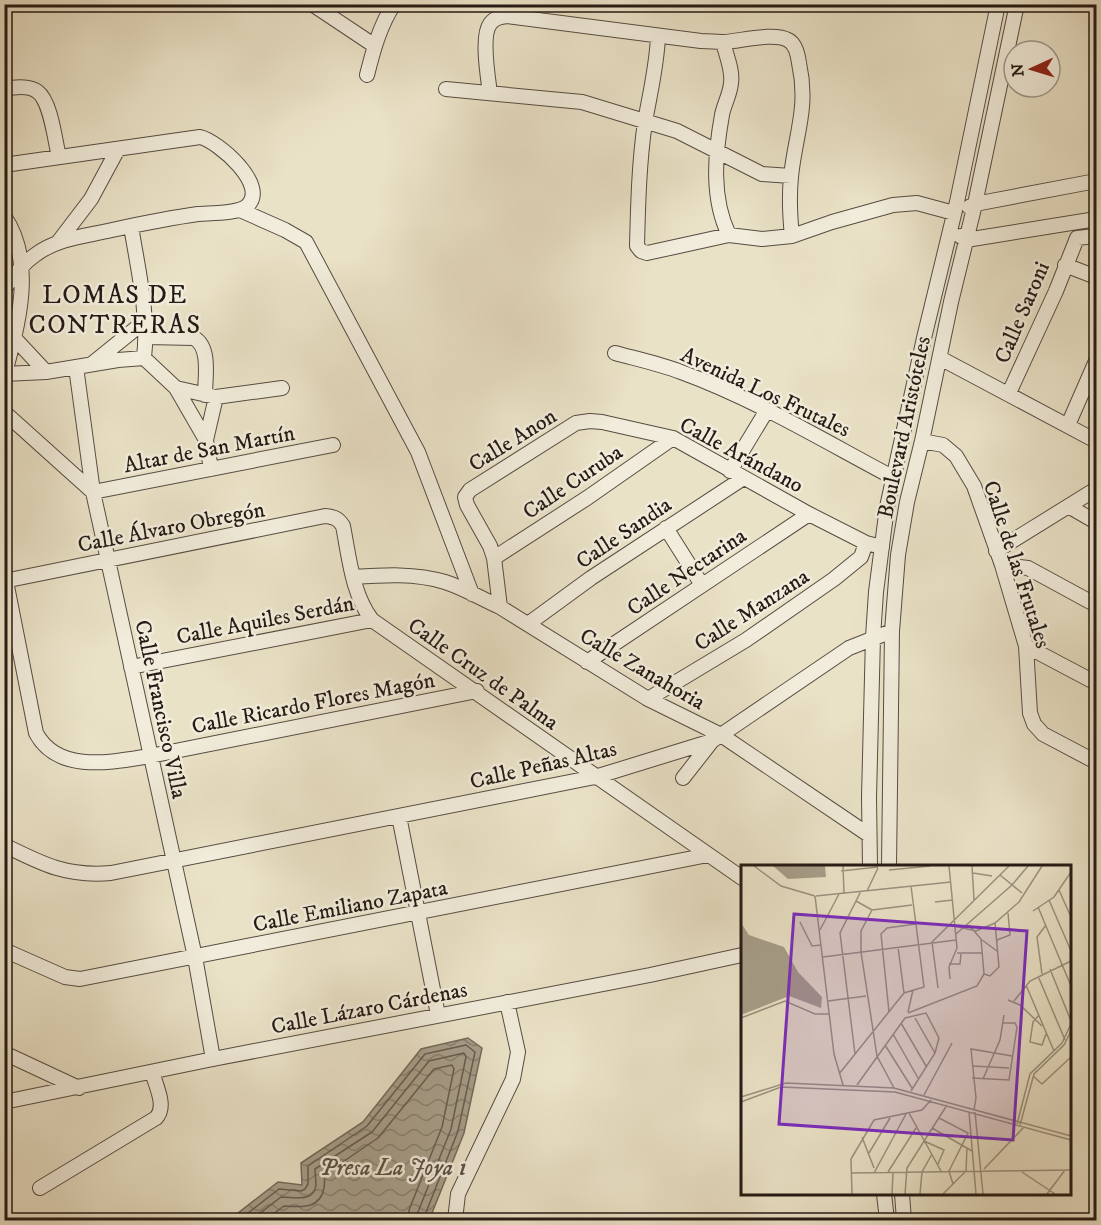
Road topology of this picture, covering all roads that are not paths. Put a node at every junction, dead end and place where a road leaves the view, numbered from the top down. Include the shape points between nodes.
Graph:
1 (312, 4) edge
2 (394, 4) edge
3 (998, 4) edge
4 (1017, 4) edge
5 (658, 36) junction
6 (723, 42) junction
7 (375, 46) junction
8 (367, 75) dead end
9 (4, 89) edge
10 (446, 89) dead end
11 (490, 93) junction
12 (645, 123) junction
13 (118, 148) junction
14 (718, 152) junction
15 (59, 157) junction
16 (4, 165) edge
17 (791, 176) junction
18 (1096, 181) edge
19 (975, 204) junction
20 (240, 210) junction
21 (956, 212) junction
22 (4, 216) edge
23 (1096, 219) edge
24 (1081, 221) junction
25 (131, 226) junction
26 (729, 235) junction
27 (792, 236) junction
28 (988, 236) junction
29 (1096, 236) edge
30 (966, 240) junction
31 (59, 241) junction
32 (1074, 243) junction
33 (22, 265) junction
34 (1065, 265) junction
35 (1096, 277) edge
36 (4, 289) edge
37 (951, 302) junction
38 (145, 321) junction
39 (4, 327) edge
40 (147, 337) junction
41 (15, 340) junction
42 (615, 353) dead end
43 (144, 358) junction
44 (939, 358) junction
45 (1096, 361) edge
46 (92, 364) junction
47 (76, 367) junction
48 (46, 372) junction
49 (5, 375) edge
50 (176, 388) junction
51 (282, 388) dead end
52 (1009, 393) junction
53 (211, 396) junction
54 (767, 410) junction
55 (4, 412) edge
56 (576, 423) joint
57 (1068, 425) junction
58 (673, 438) junction
59 (206, 441) junction
60 (922, 441) junction
61 (1096, 441) edge
62 (333, 446) dead end
63 (211, 469) junction
64 (736, 475) junction
65 (894, 478) junction
66 (1096, 489) edge
67 (93, 492) junction
68 (1070, 507) junction
69 (809, 514) junction
70 (1096, 522) edge
71 (343, 525) joint
72 (666, 528) junction
73 (866, 543) junction
74 (882, 547) junction
75 (996, 551) junction
76 (494, 558) junction
77 (108, 560) junction
78 (1002, 565) junction
79 (353, 577) junction
80 (5, 581) edge
81 (702, 585) junction
82 (472, 594) junction
83 (1096, 605) edge
84 (500, 607) junction
85 (372, 620) junction
86 (528, 624) junction
87 (892, 631) junction
88 (873, 638) junction
89 (1026, 646) junction
90 (587, 662) junction
91 (131, 667) junction
92 (1096, 683) edge
93 (477, 691) junction
94 (648, 699) junction
95 (717, 738) junction
96 (150, 756) junction
97 (1096, 762) edge
98 (595, 777) junction
99 (683, 778) dead end
100 (399, 816) junction
101 (869, 835) junction
102 (4, 845) edge
103 (708, 855) junction
104 (174, 860) junction
105 (870, 865) edge
106 (889, 865) edge
107 (741, 877) edge
108 (418, 913) junction
109 (4, 950) edge
110 (741, 955) edge
111 (195, 957) junction
112 (507, 1002) junction
113 (438, 1015) junction
114 (4, 1053) edge
115 (213, 1059) junction
116 (152, 1072) junction
117 (78, 1088) junction
118 (4, 1102) edge
119 (40, 1188) dead end
120 (884, 1195) edge
121 (902, 1195) edge
122 (455, 1221) edge
123 (887, 1221) edge
124 (904, 1221) edge

1 - 7 street
2 - 7 street
3 - 21 street, Boulevard Aristóteles
4 - 19 street, Boulevard Aristóteles
5 - 6 street
5 - 11 street via 507,16 497,18 487,29 486,39
5 - 12 street
6 - 14 street via 732,81 722,112
6 - 17 street via 772,37 786,38 793,44 804,98
7 - 8 street
9 - 15 street via 21,87 38,92 49,114
10 - 11 street
11 - 12 street via 582,102
12 - 14 street via 677,131
12 - 26 street via 637,246 647,253
13 - 15 street
13 - 20 street via 200,137 215,143 252,186 251,201
13 - 31 street via 91,199
14 - 17 street via 762,174
14 - 26 street via 718,206
15 - 16 street
17 - 27 street
18 - 19 street
19 - 21 street
19 - 30 street, Boulevard Aristóteles
20 - 25 street
20 - 82 street via 306,242 418,452
21 - 27 street via 917,203 892,205
21 - 30 street via 960,236
21 - 65 street, Boulevard Aristóteles
22 - 33 street via 16,235
23 - 24 street
24 - 28 street
24 - 32 street, Calle Saroni
25 - 31 street
25 - 38 street
26 - 27 street via 762,239
28 - 30 street
28 - 37 street via 972,247 957,298
29 - 32 street
30 - 37 street, Boulevard Aristóteles
31 - 33 street
32 - 34 street, Calle Saroni
33 - 36 street
33 - 41 street
34 - 35 street
34 - 52 street, Calle Saroni
37 - 44 street, Boulevard Aristóteles
38 - 40 street
38 - 46 street
39 - 41 street
40 - 43 street
40 - 53 street via 194,338 201,342
41 - 48 street
41 - 49 street
42 - 54 street, Avenida Los Frutales via 678,370
43 - 46 street
43 - 50 street
44 - 52 street
44 - 60 street, Boulevard Aristóteles
45 - 57 street
46 - 47 street
47 - 48 street
47 - 67 street, Calle Francisco Villa
48 - 49 street
50 - 53 street
50 - 59 street
51 - 53 street
52 - 57 street
53 - 59 street
54 - 64 street
54 - 65 street, Avenida Los Frutales
55 - 67 street
56 - 58 street, Calle Arándano via 591,421
56 - 76 street, Calle Anon via 470,490 465,497
57 - 61 street
58 - 64 street, Calle Arándano
58 - 76 street, Calle Curuba
59 - 63 street
60 - 75 street, Calle de las Frutales via 943,445 956,456 974,486
60 - 87 street, Boulevard Aristóteles via 898,555
62 - 63 street, Altar de San Martín
63 - 67 street, Altar de San Martín
64 - 69 street, Calle Arándano
64 - 72 street, Calle Sandia
65 - 74 street, Boulevard Aristóteles
66 - 68 street
67 - 77 street, Calle Francisco Villa
68 - 70 street
68 - 75 street
69 - 73 street, Calle Arándano
69 - 81 street, Calle Nectarina
71 - 77 street, Calle Álvaro Obregón via 334,517 325,516
71 - 79 street, Calle Cruz de Palma
72 - 81 street
72 - 86 street, Calle Sandia
73 - 74 street, Calle Arándano
73 - 94 street, Calle Manzana via 861,557 834,579 746,640
74 - 88 street, Boulevard Aristóteles
75 - 78 street, Calle de las Frutales
76 - 84 street
77 - 80 street, Calle Álvaro Obregón
77 - 91 street, Calle Francisco Villa
78 - 83 street via 1028,568
78 - 89 street, Calle de las Frutales
79 - 82 street, Calle Zanahoria via 399,574 428,578
79 - 85 street, Calle Cruz de Palma
80 - 96 street, Calle Ricardo Flores Magón via 36,733 42,744 52,753 90,763
81 - 90 street, Calle Nectarina
82 - 84 street, Calle Zanahoria
84 - 86 street, Calle Zanahoria
85 - 91 street, Calle Aquiles Serdán
85 - 93 street, Calle Cruz de Palma
86 - 90 street, Calle Zanahoria
87 - 88 street, Calle Peñas Altas
87 - 106 street, Boulevard Aristóteles
88 - 95 street, Calle Peñas Altas via 849,648
88 - 101 street, Boulevard Aristóteles
89 - 92 street
89 - 97 street, Calle de las Frutales via 1034,724 1043,734
90 - 94 street, Calle Zanahoria
91 - 96 street, Calle Francisco Villa
93 - 96 street, Calle Ricardo Flores Magón
93 - 98 street, Calle Cruz de Palma
94 - 95 street, Calle Zanahoria
95 - 98 street, Calle Peñas Altas
95 - 99 street
95 - 101 street, Calle Zanahoria
96 - 104 street, Calle Francisco Villa
98 - 100 street, Calle Peñas Altas
98 - 103 street, Calle Cruz de Palma
100 - 104 street, Calle Peñas Altas
100 - 108 street
101 - 105 street, Boulevard Aristóteles
102 - 104 street, Calle Peñas Altas via 60,871 91,875
103 - 107 street, Calle Cruz de Palma
103 - 108 street, Calle Emiliano Zapata
104 - 111 street, Calle Francisco Villa
108 - 111 street, Calle Emiliano Zapata
108 - 113 street
109 - 111 street, Calle Emiliano Zapata via 73,979
110 - 112 street, Calle Lázaro Cárdenas
111 - 115 street, Calle Francisco Villa
112 - 113 street, Calle Lázaro Cárdenas
112 - 122 street via 518,1052 513,1079 458,1194
113 - 115 street, Calle Lázaro Cárdenas
114 - 117 street
115 - 116 street, Calle Lázaro Cárdenas
116 - 117 street, Calle Lázaro Cárdenas
116 - 119 street via 161,1114
117 - 118 street, Calle Lázaro Cárdenas
120 - 123 street
121 - 124 street

